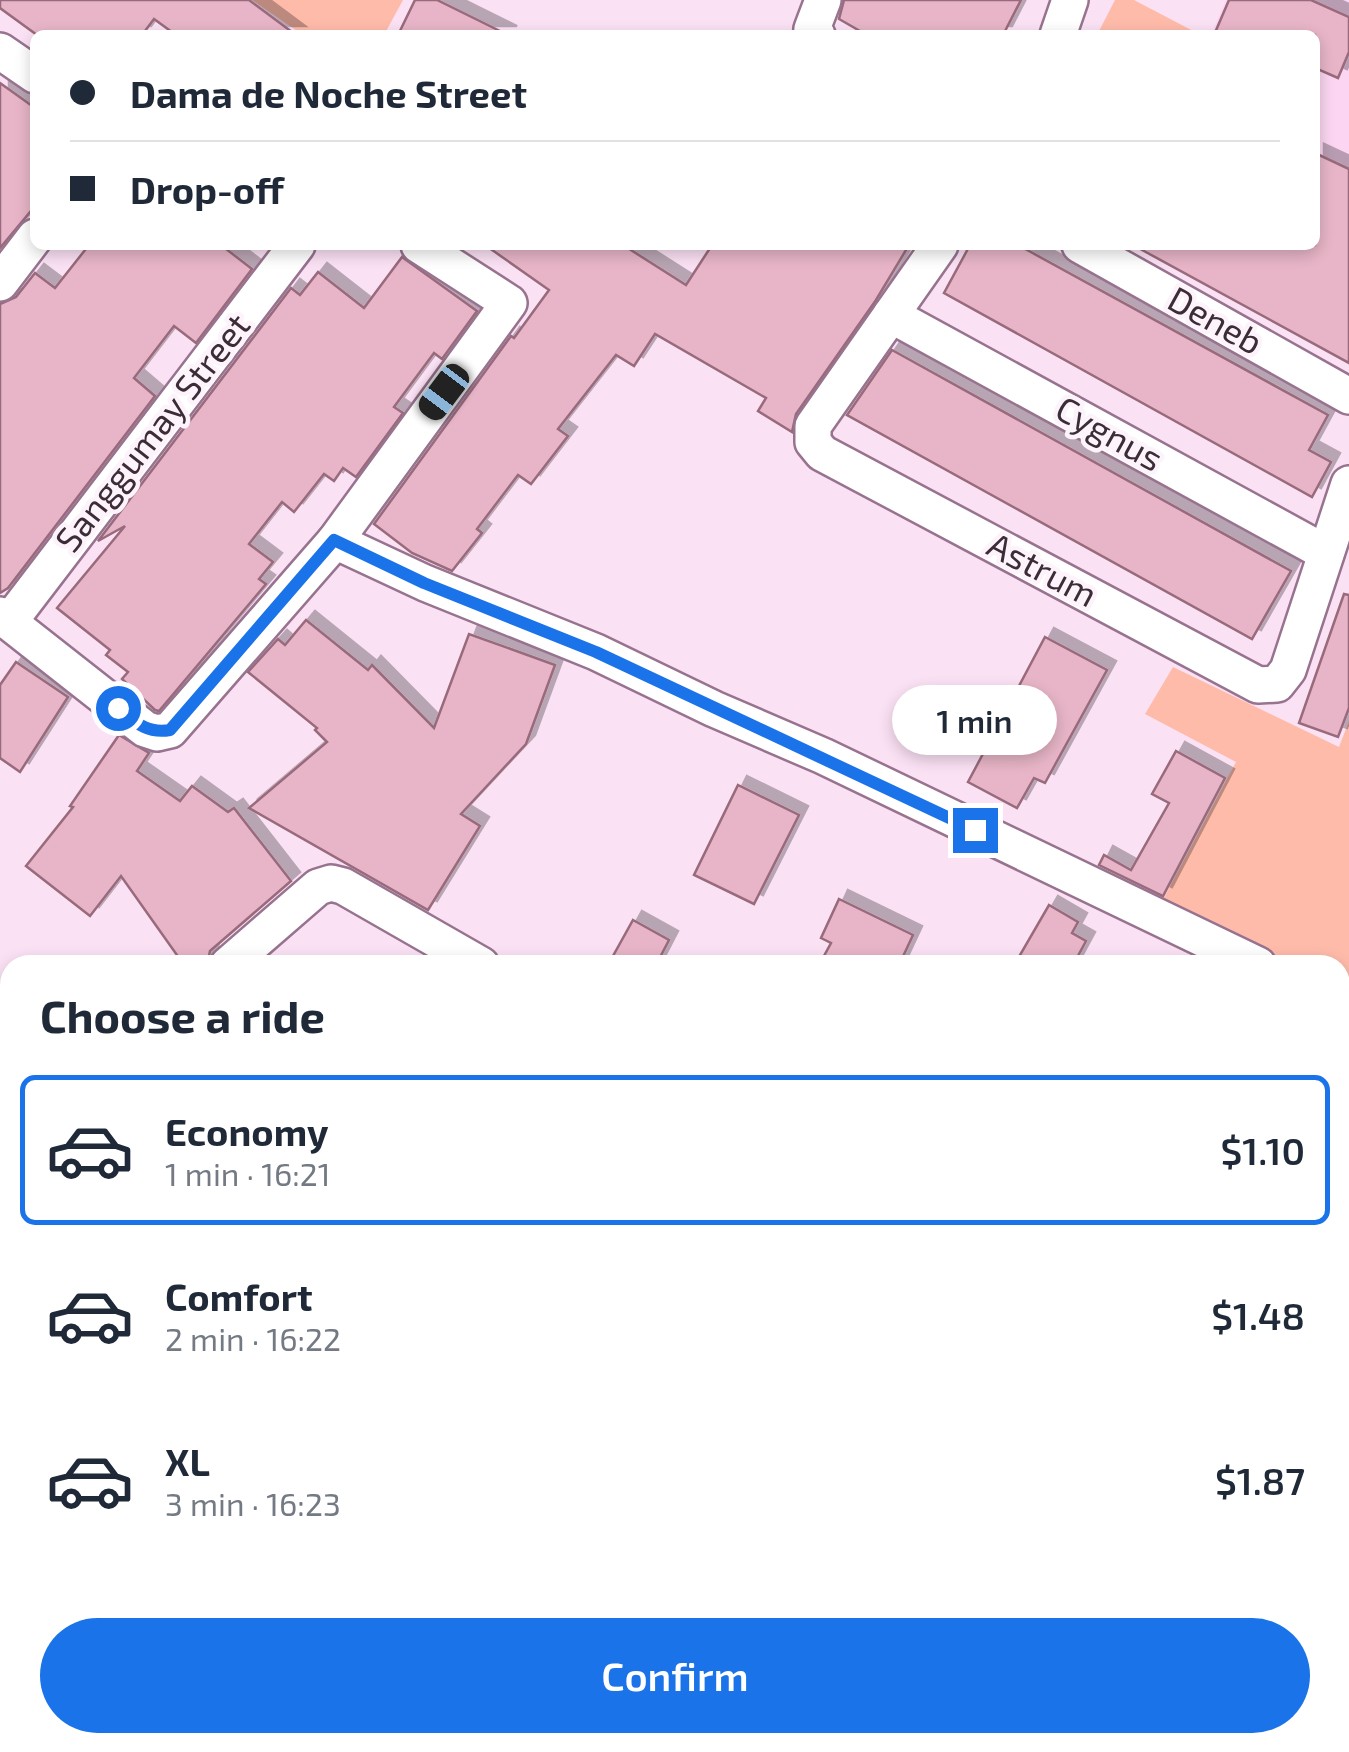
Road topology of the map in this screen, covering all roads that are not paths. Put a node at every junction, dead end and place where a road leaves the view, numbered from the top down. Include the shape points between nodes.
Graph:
1 (822, 0) edge
2 (1070, 0) edge
3 (813, 30) edge
4 (1060, 30) edge
5 (0, 51) edge
6 (30, 72) edge
7 (30, 243) edge
8 (287, 250) edge
9 (427, 250) edge
10 (936, 250) edge
11 (1089, 250) edge
12 (0, 283) edge
13 (891, 315) junction
14 (1349, 396) edge
15 (1349, 484) edge
16 (334, 540) junction
17 (1326, 553) junction
18 (4, 618) edge
19 (240, 955) edge
20 (464, 955) edge
21 (1237, 955) edge

1 - 3 street
2 - 4 street
5 - 6 street
7 - 12 street
8 - 18 street, Sanggumay Street
9 - 16 street via 509,303
10 - 13 street
11 - 14 street, Deneb
13 - 17 street, Cygnus
13 - 17 street, Astrum via 813,426 813,442 822,453 1258,685 1277,684 1288,670
15 - 17 street
16 - 18 street via 170,730 145,729
16 - 21 street via 823,756
19 - 20 street via 330,882

